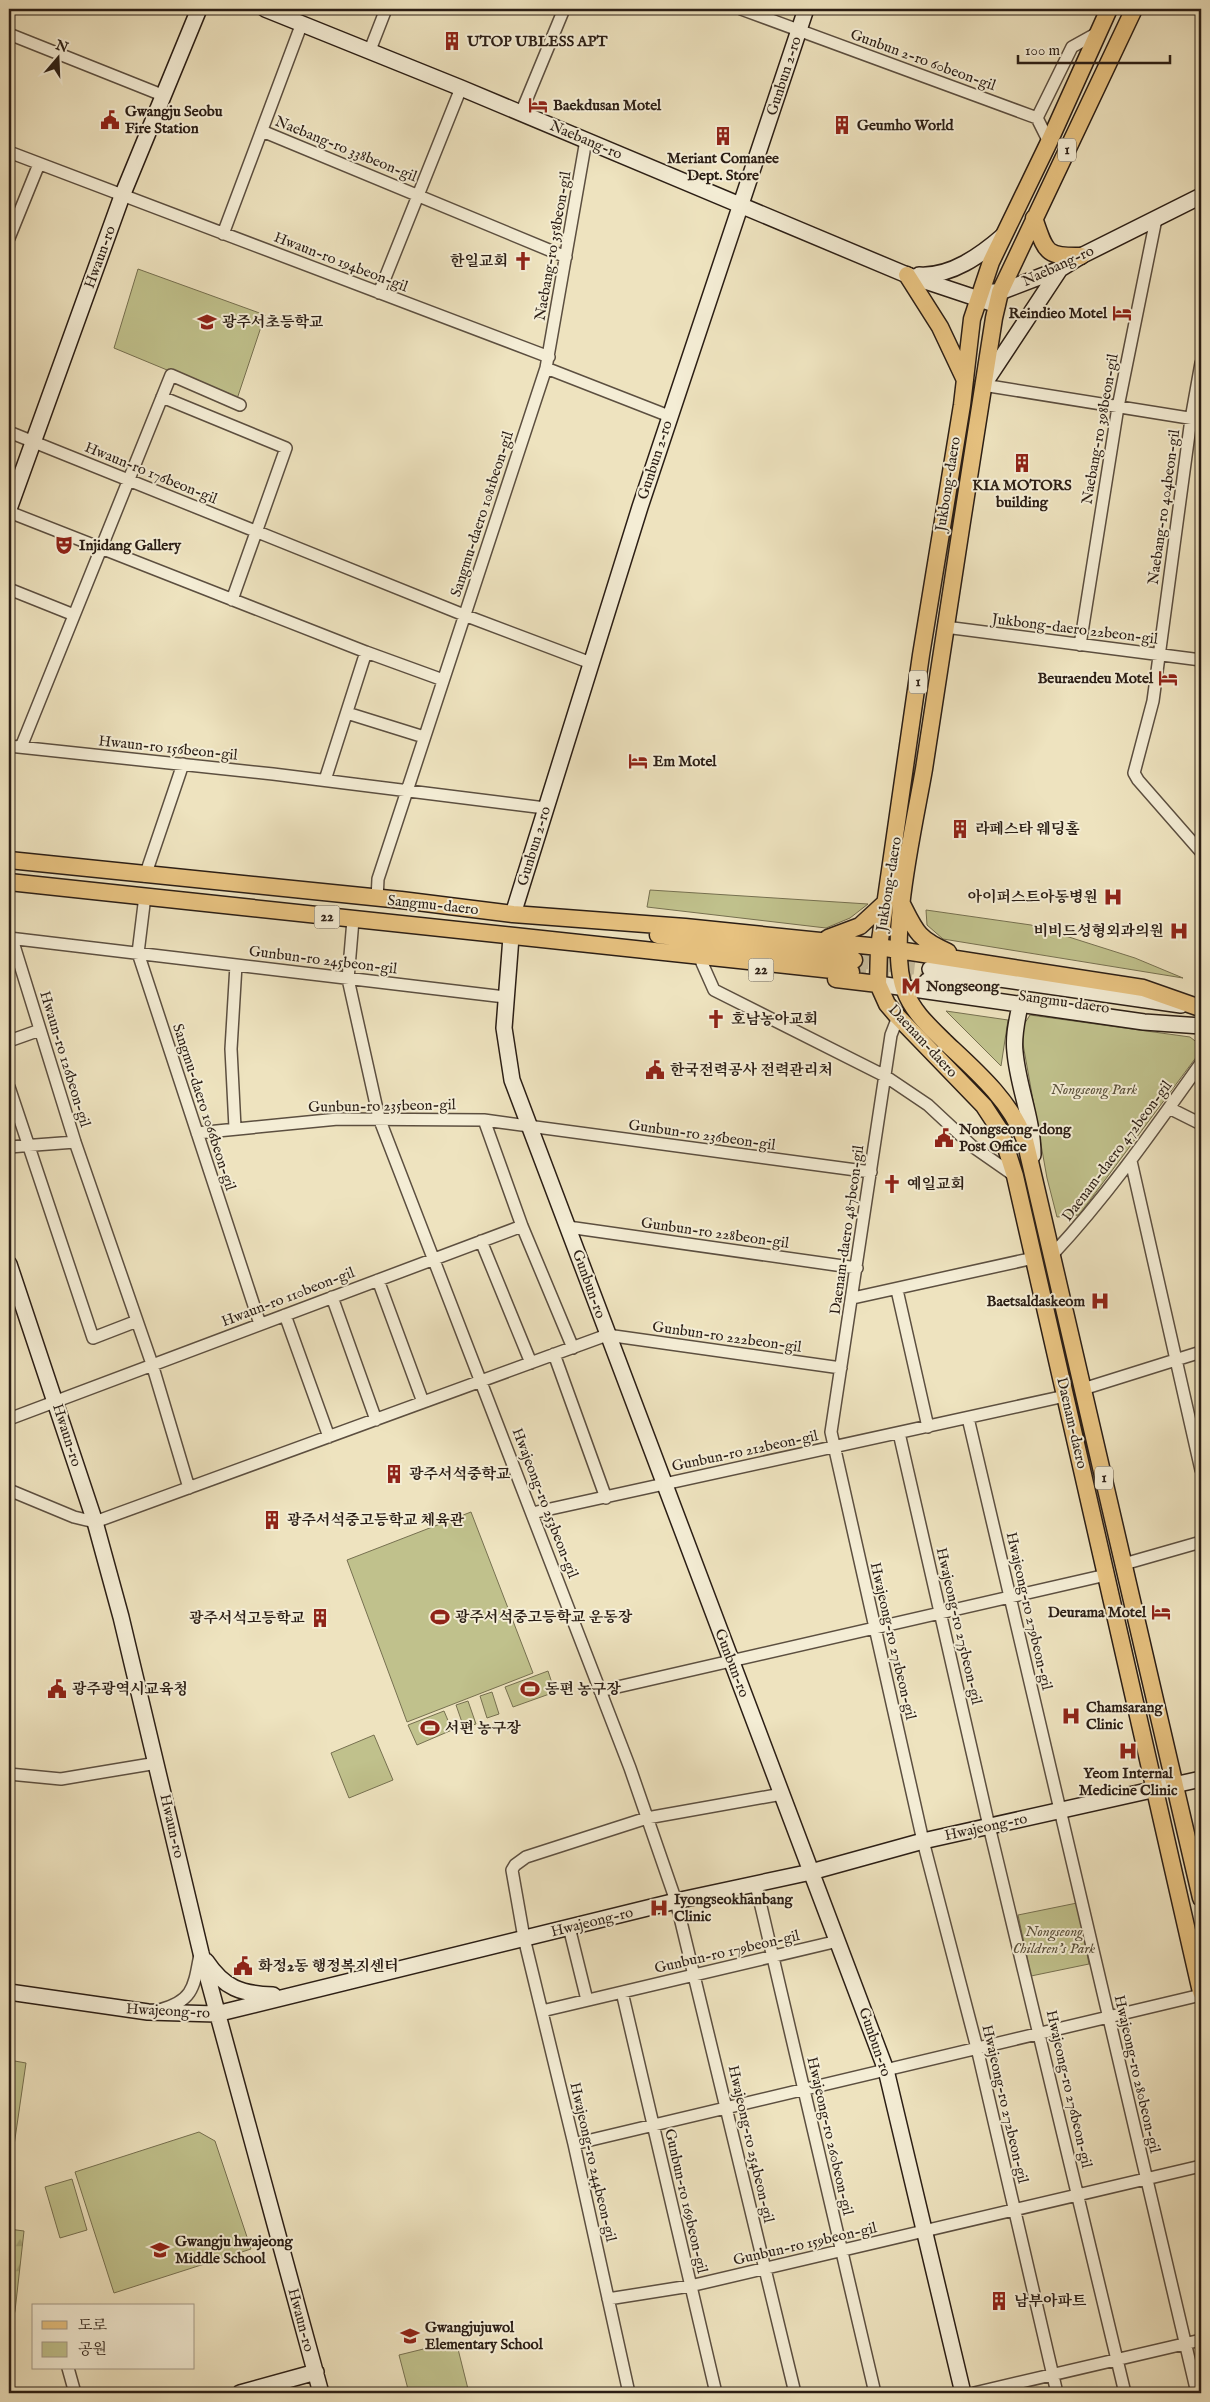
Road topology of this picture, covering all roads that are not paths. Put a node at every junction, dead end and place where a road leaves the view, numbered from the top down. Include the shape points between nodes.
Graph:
1 (199, 9) edge
2 (264, 9) edge
3 (386, 9) edge
4 (564, 9) edge
5 (741, 9) edge
6 (806, 9) edge
7 (1109, 9) edge
8 (1134, 9) edge
9 (302, 23) junction
10 (799, 31) junction
11 (1099, 32) junction
12 (9, 34) edge
13 (370, 50) junction
14 (462, 88) junction
15 (162, 95) junction
16 (522, 113) junction
17 (1038, 118) junction
18 (262, 131) junction
19 (586, 140) junction
20 (1049, 142) junction
21 (9, 152) edge
22 (39, 164) junction
23 (122, 196) junction
24 (418, 196) junction
25 (1201, 196) edge
26 (740, 204) junction
27 (1034, 218) junction
28 (1156, 220) junction
29 (223, 234) junction
30 (1005, 235) junction
31 (9, 238) edge
32 (1081, 256) junction
33 (566, 257) junction
34 (1060, 269) junction
35 (907, 275) junction
36 (379, 293) junction
37 (978, 296) junction
38 (998, 298) junction
39 (548, 363) junction
40 (1201, 363) edge
41 (965, 381) junction
42 (983, 385) junction
43 (163, 394) junction
44 (240, 405) dead end
45 (962, 405) junction
46 (1118, 407) junction
47 (669, 416) junction
48 (1196, 419) edge
49 (976, 430) junction
50 (9, 432) edge
51 (34, 442) junction
52 (128, 480) junction
53 (9, 510) edge
54 (256, 532) junction
55 (100, 549) junction
56 (9, 590) edge
57 (232, 600) junction
58 (74, 615) junction
59 (464, 616) junction
60 (945, 627) junction
61 (1080, 645) junction
62 (366, 652) junction
63 (1158, 656) junction
64 (1201, 660) edge
65 (590, 663) junction
66 (443, 680) junction
67 (346, 713) junction
68 (424, 737) junction
69 (9, 746) edge
70 (21, 747) junction
71 (183, 764) junction
72 (325, 780) junction
73 (407, 791) junction
74 (546, 808) junction
75 (1201, 852) edge
76 (9, 860) edge
77 (145, 876) junction
78 (9, 882) edge
79 (145, 896) junction
80 (377, 900) junction
81 (894, 903) junction
82 (513, 914) junction
83 (353, 920) junction
84 (635, 923) junction
85 (511, 937) junction
86 (10, 938) edge
87 (821, 940) junction
88 (879, 947) junction
89 (646, 948) junction
90 (898, 950) junction
91 (138, 953) junction
92 (966, 960) junction
93 (702, 964) junction
94 (236, 965) junction
95 (928, 975) tunnel mouth
96 (348, 978) junction
97 (878, 984) junction
98 (904, 989) junction
99 (505, 997) junction
100 (1020, 1005) junction
101 (1201, 1016) edge
102 (898, 1017) junction
103 (40, 1030) junction
104 (9, 1041) edge
105 (1201, 1063) edge
106 (885, 1076) junction
107 (9, 1087) edge
108 (1170, 1108) junction
109 (379, 1118) junction
110 (484, 1120) junction
111 (1201, 1124) edge
112 (529, 1126) junction
113 (235, 1128) junction
114 (197, 1132) junction
115 (75, 1142) junction
116 (28, 1146) junction
117 (9, 1147) edge
118 (1131, 1161) junction
119 (1032, 1171) junction
120 (871, 1172) junction
121 (1015, 1176) junction
122 (522, 1226) junction
123 (568, 1227) junction
124 (481, 1241) junction
125 (1053, 1254) junction
126 (1034, 1258) junction
127 (435, 1259) junction
128 (9, 1264) edge
129 (857, 1268) junction
130 (378, 1280) junction
131 (897, 1290) junction
132 (332, 1297) junction
133 (853, 1298) junction
134 (285, 1315) junction
135 (137, 1321) junction
136 (260, 1324) junction
137 (607, 1335) junction
138 (573, 1348) junction
139 (1201, 1352) edge
140 (554, 1354) junction
141 (1176, 1360) junction
142 (531, 1363) junction
143 (152, 1364) junction
144 (841, 1368) junction
145 (482, 1381) junction
146 (1083, 1389) junction
147 (1065, 1396) junction
148 (56, 1400) junction
149 (423, 1402) junction
150 (968, 1418) junction
151 (9, 1419) edge
152 (376, 1420) junction
153 (928, 1426) junction
154 (899, 1433) junction
155 (330, 1437) junction
156 (833, 1448) junction
157 (1201, 1470) edge
158 (663, 1484) junction
159 (189, 1488) junction
160 (9, 1490) edge
161 (606, 1498) junction
162 (532, 1513) junction
163 (95, 1522) junction
164 (1201, 1542) edge
165 (1124, 1564) junction
166 (1106, 1575) junction
167 (1010, 1597) junction
168 (941, 1613) junction
169 (876, 1628) junction
170 (730, 1659) junction
171 (600, 1690) junction
172 (157, 1763) junction
173 (9, 1774) edge
174 (1201, 1779) edge
175 (1174, 1785) junction
176 (1155, 1790) junction
177 (782, 1794) junction
178 (1060, 1811) junction
179 (647, 1818) junction
180 (989, 1826) junction
181 (923, 1841) junction
182 (811, 1872) junction
183 (756, 1885) junction
184 (1201, 1898) edge
185 (676, 1901) junction
186 (569, 1927) junction
187 (524, 1938) junction
188 (838, 1941) junction
189 (201, 1953) junction
190 (773, 1956) junction
191 (695, 1975) junction
192 (9, 1992) edge
193 (622, 1992) junction
194 (1201, 1993) edge
195 (290, 1996) junction
196 (587, 2000) junction
197 (542, 2011) junction
198 (148, 2012) junction
199 (216, 2014) junction
200 (1109, 2017) junction
201 (1040, 2033) junction
202 (977, 2048) junction
203 (886, 2070) junction
204 (804, 2089) junction
205 (726, 2107) junction
206 (652, 2124) junction
207 (574, 2144) junction
208 (1201, 2166) edge
209 (1147, 2179) junction
210 (1078, 2196) junction
211 (1014, 2211) junction
212 (926, 2232) junction
213 (842, 2251) junction
214 (765, 2268) junction
215 (690, 2286) junction
216 (608, 2299) junction
217 (1201, 2340) edge
218 (1185, 2343) junction
219 (1117, 2360) junction
220 (69, 2370) edge
221 (316, 2372) junction
222 (1052, 2375) junction
223 (75, 2393) edge
224 (240, 2393) edge
225 (321, 2393) edge
226 (629, 2393) edge
227 (716, 2393) edge
228 (795, 2393) edge
229 (875, 2393) edge
230 (963, 2393) edge
231 (974, 2393) edge
232 (1057, 2393) edge
233 (1125, 2393) edge
234 (1197, 2393) edge

1 - 15 street, Hwaun-ro
2 - 9 street, Naebang-ro
3 - 13 street
4 - 16 street
5 - 10 street, Gunbun 2-ro 60beon-gil
6 - 10 street, Gunbun 2-ro
7 - 11 main road, Jukbong-daero / 1
8 - 27 main road, Jukbong-daero / 1
9 - 13 street, Naebang-ro
9 - 18 street, Naebang-ro 338beon-gil
10 - 17 street, Gunbun 2-ro 60beon-gil
10 - 26 street, Gunbun 2-ro
11 - 17 street via 1072,47
11 - 20 main road, Jukbong-daero / 1
12 - 15 street
13 - 14 street, Naebang-ro
14 - 16 street, Naebang-ro
14 - 24 street
15 - 23 street, Hwaun-ro
16 - 19 street, Naebang-ro
17 - 20 street
18 - 24 street, Naebang-ro 338beon-gil
18 - 29 street, Naebang-ro 338beon-gil
19 - 26 street, Naebang-ro
19 - 33 street, Naebang-ro 358beon-gil
20 - 30 main road, Jukbong-daero / 1
21 - 22 street, Hwaun-ro 194beon-gil
22 - 23 street, Hwaun-ro 194beon-gil
22 - 31 street
23 - 29 street, Hwaun-ro 194beon-gil
23 - 51 street, Hwaun-ro
24 - 33 street, Naebang-ro 338beon-gil
24 - 36 street
25 - 28 street, Naebang-ro
26 - 35 street, Naebang-ro
26 - 47 street, Gunbun 2-ro
27 - 32 main road via 1051,254
27 - 38 main road, Jukbong-daero / 1
28 - 32 street, Naebang-ro
28 - 46 street, Naebang-ro 398beon-gil
29 - 36 street, Hwaun-ro 194beon-gil
30 - 35 street via 984,253 938,274
30 - 37 main road, Jukbong-daero / 1
32 - 34 street, Naebang-ro
33 - 39 street, Naebang-ro 358beon-gil
34 - 38 street, Naebang-ro
34 - 42 street
35 - 37 street, Naebang-ro
35 - 41 main road via 940,327
36 - 39 street, Hwaun-ro 194beon-gil
37 - 38 street, Naebang-ro
37 - 41 main road, Jukbong-daero / 1
38 - 42 main road, Jukbong-daero / 1
39 - 47 street, Hwaun-ro 194beon-gil
39 - 59 street, Sangmu-daero 1081beon-gil
40 - 48 street, Naebang-ro 404beon-gil
41 - 45 main road, Jukbong-daero / 1
42 - 46 street
42 - 49 main road, Jukbong-daero / 1
43 - 44 street via 171,375
43 - 52 street
43 - 54 street via 286,448
45 - 49 main road via 967,399 972,401 971,417
45 - 81 main road, Jukbong-daero / 1 via 921,655
46 - 48 street
46 - 61 street, Naebang-ro 398beon-gil
47 - 65 street, Gunbun 2-ro
48 - 63 street, Naebang-ro 404beon-gil
49 - 60 main road, Jukbong-daero / 1
50 - 51 street, Hwaun-ro 176beon-gil
51 - 52 street, Hwaun-ro 176beon-gil
51 - 53 street, Hwaun-ro
52 - 54 street, Hwaun-ro 176beon-gil
52 - 55 street
53 - 55 street
54 - 57 street
54 - 59 street, Hwaun-ro 176beon-gil
55 - 57 street
55 - 58 street
56 - 58 street
57 - 62 street
58 - 70 street
59 - 65 street, Hwaun-ro 176beon-gil
59 - 66 street, Sangmu-daero 1081beon-gil
60 - 61 street, Jukbong-daero 22beon-gil
60 - 81 main road, Jukbong-daero / 1
61 - 63 street, Jukbong-daero 22beon-gil
62 - 66 street
62 - 67 street
63 - 64 street, Jukbong-daero 22beon-gil
63 - 75 street, Naebang-ro 404beon-gil via 1149,722 1134,773
65 - 74 street, Gunbun 2-ro
66 - 68 street, Sangmu-daero 1081beon-gil
67 - 68 street
67 - 72 street
68 - 73 street, Sangmu-daero 1081beon-gil
69 - 70 street, Hwaun-ro 156beon-gil
70 - 71 street, Hwaun-ro 156beon-gil
71 - 72 street, Hwaun-ro 156beon-gil
71 - 77 street
72 - 73 street, Hwaun-ro 156beon-gil
73 - 74 street, Hwaun-ro 156beon-gil
73 - 80 street, Sangmu-daero 1081beon-gil via 378,879
74 - 82 street, Gunbun 2-ro
76 - 77 main road, Sangmu-daero / 22
77 - 80 main road, Sangmu-daero / 22
78 - 79 main road, Sangmu-daero / 22
79 - 83 main road, Sangmu-daero / 22
79 - 91 street, Sangmu-daero 1066beon-gil
80 - 82 main road, Sangmu-daero / 22
81 - 87 main road via 860,926
81 - 88 main road, Jukbong-daero / 1
81 - 90 main road, Jukbong-daero / 1
81 - 92 main road via 925,941
82 - 84 main road, Sangmu-daero / 22
83 - 85 main road, Sangmu-daero / 22
83 - 96 street, Hwajeong-ro 253beon-gil
84 - 87 main road, 22
84 - 89 main road, Sangmu-daero via 650,934 853,966
85 - 89 main road, Sangmu-daero / 22
85 - 99 street, Gunbun-ro
86 - 91 street, Gunbun-ro 245beon-gil
86 - 103 street, Hwaun-ro 126beon-gil
87 - 88 main road, 22
88 - 90 main road, 22
88 - 97 main road, Jukbong-daero / 1
89 - 93 main road, 22 via 658,957
90 - 92 main road
90 - 98 main road, Daenam-daero / 1
91 - 94 street, Gunbun-ro 245beon-gil
91 - 114 street, Sangmu-daero 1066beon-gil
92 - 101 main road via 1143,988
93 - 97 main road, 22
93 - 106 street via 714,990
94 - 96 street, Gunbun-ro 245beon-gil
94 - 113 street via 231,1049
95 - 101 street, Sangmu-daero
96 - 99 street, Gunbun-ro 245beon-gil
96 - 109 street, Hwajeong-ro 253beon-gil
97 - 98 street, Sangmu-daero
97 - 102 main road, Daenam-daero / 1 via 887,1004
98 - 100 street, Sangmu-daero
98 - 119 main road, Daenam-daero / 1 via 922,1019 996,1093 1019,1124
99 - 112 street, Gunbun-ro via 506,1048 512,1080
100 - 101 street, Sangmu-daero via 1144,1022
100 - 119 street, Sangmu-daero via 1014,1052 1029,1113
102 - 106 street, Daenam-daero 487beon-gil via 891,1035
102 - 121 main road, Daenam-daero / 1 via 984,1106 1001,1132
103 - 104 street
103 - 115 street, Hwaun-ro 126beon-gil
105 - 108 street, Daenam-daero 472beon-gil
106 - 120 street, Daenam-daero 487beon-gil
106 - 121 street via 928,1105 972,1146
107 - 116 street
108 - 111 street
108 - 118 street, Daenam-daero 472beon-gil
109 - 110 street, Gunbun-ro 235beon-gil
109 - 113 street, Gunbun-ro 235beon-gil
109 - 127 street, Hwajeong-ro 253beon-gil
110 - 112 street, Gunbun-ro 235beon-gil
110 - 122 street
112 - 120 street, Gunbun-ro 236beon-gil
112 - 123 street, Gunbun-ro
113 - 114 street, Gunbun-ro 235beon-gil
114 - 136 street, Sangmu-daero 1066beon-gil
115 - 116 street, Hwaun-ro 126beon-gil
115 - 135 street
116 - 117 street, Hwaun-ro 126beon-gil
116 - 135 street via 93,1338
118 - 125 street, Daenam-daero 472beon-gil
118 - 141 street
119 - 125 main road, Daenam-daero / 1
120 - 129 street, Daenam-daero 487beon-gil
121 - 126 main road, Daenam-daero / 1
122 - 124 street, Hwaun-ro 110beon-gil
122 - 138 street
123 - 129 street, Gunbun-ro 228beon-gil
123 - 137 street, Gunbun-ro
124 - 127 street, Hwaun-ro 110beon-gil
124 - 142 street
125 - 146 main road, Daenam-daero / 1
126 - 131 street
126 - 147 main road, Daenam-daero / 1
127 - 130 street, Hwaun-ro 110beon-gil
127 - 145 street, Hwajeong-ro 253beon-gil
128 - 148 street, Hwaun-ro
129 - 133 street, Daenam-daero 487beon-gil
130 - 132 street, Hwaun-ro 110beon-gil
130 - 149 street
131 - 133 street
131 - 153 street
132 - 134 street, Hwaun-ro 110beon-gil
132 - 152 street
133 - 144 street, Daenam-daero 487beon-gil
134 - 136 street, Hwaun-ro 110beon-gil
134 - 155 street
135 - 143 street
136 - 143 street, Hwaun-ro 110beon-gil
137 - 138 street
137 - 144 street, Gunbun-ro 222beon-gil
137 - 158 street, Gunbun-ro
138 - 140 street
139 - 141 street
140 - 142 street
140 - 161 street
141 - 146 street
141 - 157 street
142 - 145 street
143 - 148 street, Hwaun-ro 110beon-gil
143 - 159 street
144 - 156 street, Daenam-daero 487beon-gil via 831,1432
145 - 149 street
145 - 162 street, Hwajeong-ro 253beon-gil
146 - 165 main road, Daenam-daero / 1
147 - 150 street, Gunbun-ro 212beon-gil
147 - 166 main road, Daenam-daero / 1
148 - 151 street, Hwaun-ro 110beon-gil
148 - 163 street, Hwaun-ro
149 - 152 street
150 - 153 street, Gunbun-ro 212beon-gil
150 - 167 street, Hwajeong-ro 279beon-gil
152 - 155 street
153 - 154 street, Gunbun-ro 212beon-gil
154 - 156 street, Gunbun-ro 212beon-gil
154 - 168 street, Hwajeong-ro 275beon-gil
155 - 159 street
156 - 158 street, Gunbun-ro 212beon-gil
156 - 169 street, Hwajeong-ro 271beon-gil
158 - 161 street, Gunbun-ro 212beon-gil
158 - 170 street, Gunbun-ro
159 - 163 street
160 - 163 street via 74,1517
161 - 162 street, Gunbun-ro 212beon-gil
162 - 171 street, Hwajeong-ro 253beon-gil
163 - 172 street, Hwaun-ro
164 - 165 street
165 - 175 main road, Daenam-daero / 1
166 - 167 street
166 - 176 main road, Daenam-daero / 1
167 - 168 street
167 - 178 street, Hwajeong-ro 279beon-gil
168 - 169 street
168 - 180 street, Hwajeong-ro 275beon-gil
169 - 170 street
169 - 181 street, Hwajeong-ro 271beon-gil
170 - 171 street
170 - 177 street, Gunbun-ro
171 - 179 street, Hwajeong-ro 253beon-gil
172 - 173 street via 61,1779
172 - 189 street, Hwaun-ro
174 - 175 street, Hwajeong-ro
175 - 176 street, Hwajeong-ro
175 - 184 main road, Daenam-daero / 1
176 - 178 street, Hwajeong-ro
176 - 194 main road, Daenam-daero / 1
177 - 179 street
177 - 182 street, Gunbun-ro
178 - 180 street, Hwajeong-ro
178 - 200 street, Hwajeong-ro 280beon-gil
179 - 185 street, Hwajeong-ro 253beon-gil
179 - 187 street, Hwajeong-ro 244beon-gil via 526,1857 514,1865 512,1870
180 - 181 street, Hwajeong-ro
180 - 201 street, Hwajeong-ro 276beon-gil
181 - 182 street, Hwajeong-ro
181 - 202 street, Hwajeong-ro 272beon-gil
182 - 183 street, Hwajeong-ro
182 - 188 street, Gunbun-ro
183 - 185 street, Hwajeong-ro
183 - 190 street, Hwajeong-ro 260beon-gil
185 - 186 street, Hwajeong-ro
185 - 191 street, Hwajeong-ro 254beon-gil
186 - 187 street, Hwajeong-ro
186 - 196 street
187 - 195 street, Hwajeong-ro
187 - 197 street, Hwajeong-ro 244beon-gil
188 - 190 street, Gunbun-ro 179beon-gil
188 - 203 street, Gunbun-ro
189 - 195 street via 215,1974 235,1988 253,1994
189 - 198 street via 191,1992 176,2004
189 - 199 street, Hwaun-ro
190 - 191 street, Gunbun-ro 179beon-gil
190 - 204 street, Hwajeong-ro 260beon-gil
191 - 193 street, Gunbun-ro 179beon-gil
191 - 205 street, Hwajeong-ro 254beon-gil
192 - 198 street, Hwajeong-ro
193 - 196 street, Gunbun-ro 179beon-gil
193 - 206 street
194 - 200 street, Gunbun-ro 169beon-gil
195 - 199 street, Hwajeong-ro
196 - 197 street, Gunbun-ro 179beon-gil
197 - 207 street, Hwajeong-ro 244beon-gil
198 - 199 street, Hwajeong-ro
199 - 221 street, Hwaun-ro
200 - 201 street, Gunbun-ro 169beon-gil
200 - 209 street, Hwajeong-ro 280beon-gil
201 - 202 street, Gunbun-ro 169beon-gil
201 - 210 street, Hwajeong-ro 276beon-gil
202 - 203 street, Gunbun-ro 169beon-gil
202 - 211 street, Hwajeong-ro 272beon-gil
203 - 204 street, Gunbun-ro 169beon-gil
203 - 212 street, Gunbun-ro
204 - 205 street, Gunbun-ro 169beon-gil
204 - 213 street, Hwajeong-ro 260beon-gil
205 - 206 street, Gunbun-ro 169beon-gil
205 - 214 street, Hwajeong-ro 254beon-gil
206 - 207 street, Gunbun-ro 169beon-gil
206 - 215 street, Gunbun-ro 169beon-gil
207 - 216 street, Hwajeong-ro 244beon-gil
208 - 209 street, Gunbun-ro 159beon-gil
209 - 210 street, Gunbun-ro 159beon-gil
209 - 218 street, Hwajeong-ro 280beon-gil
210 - 211 street, Gunbun-ro 159beon-gil
210 - 219 street, Hwajeong-ro 276beon-gil
211 - 212 street, Gunbun-ro 159beon-gil
211 - 222 street, Hwajeong-ro 272beon-gil
212 - 213 street, Gunbun-ro 159beon-gil
212 - 230 street, Gunbun-ro
213 - 214 street, Gunbun-ro 159beon-gil
213 - 229 street, Hwajeong-ro 260beon-gil
214 - 215 street, Gunbun-ro 159beon-gil
214 - 228 street, Hwajeong-ro 254beon-gil
215 - 216 street, Gunbun-ro 159beon-gil
215 - 227 street
216 - 226 street, Hwajeong-ro 244beon-gil
217 - 218 street
218 - 219 street
218 - 234 street, Hwajeong-ro 280beon-gil
219 - 222 street
219 - 233 street, Hwajeong-ro 276beon-gil
220 - 223 street
221 - 224 street
221 - 225 street, Hwaun-ro
222 - 231 street
222 - 232 street, Hwajeong-ro 272beon-gil

